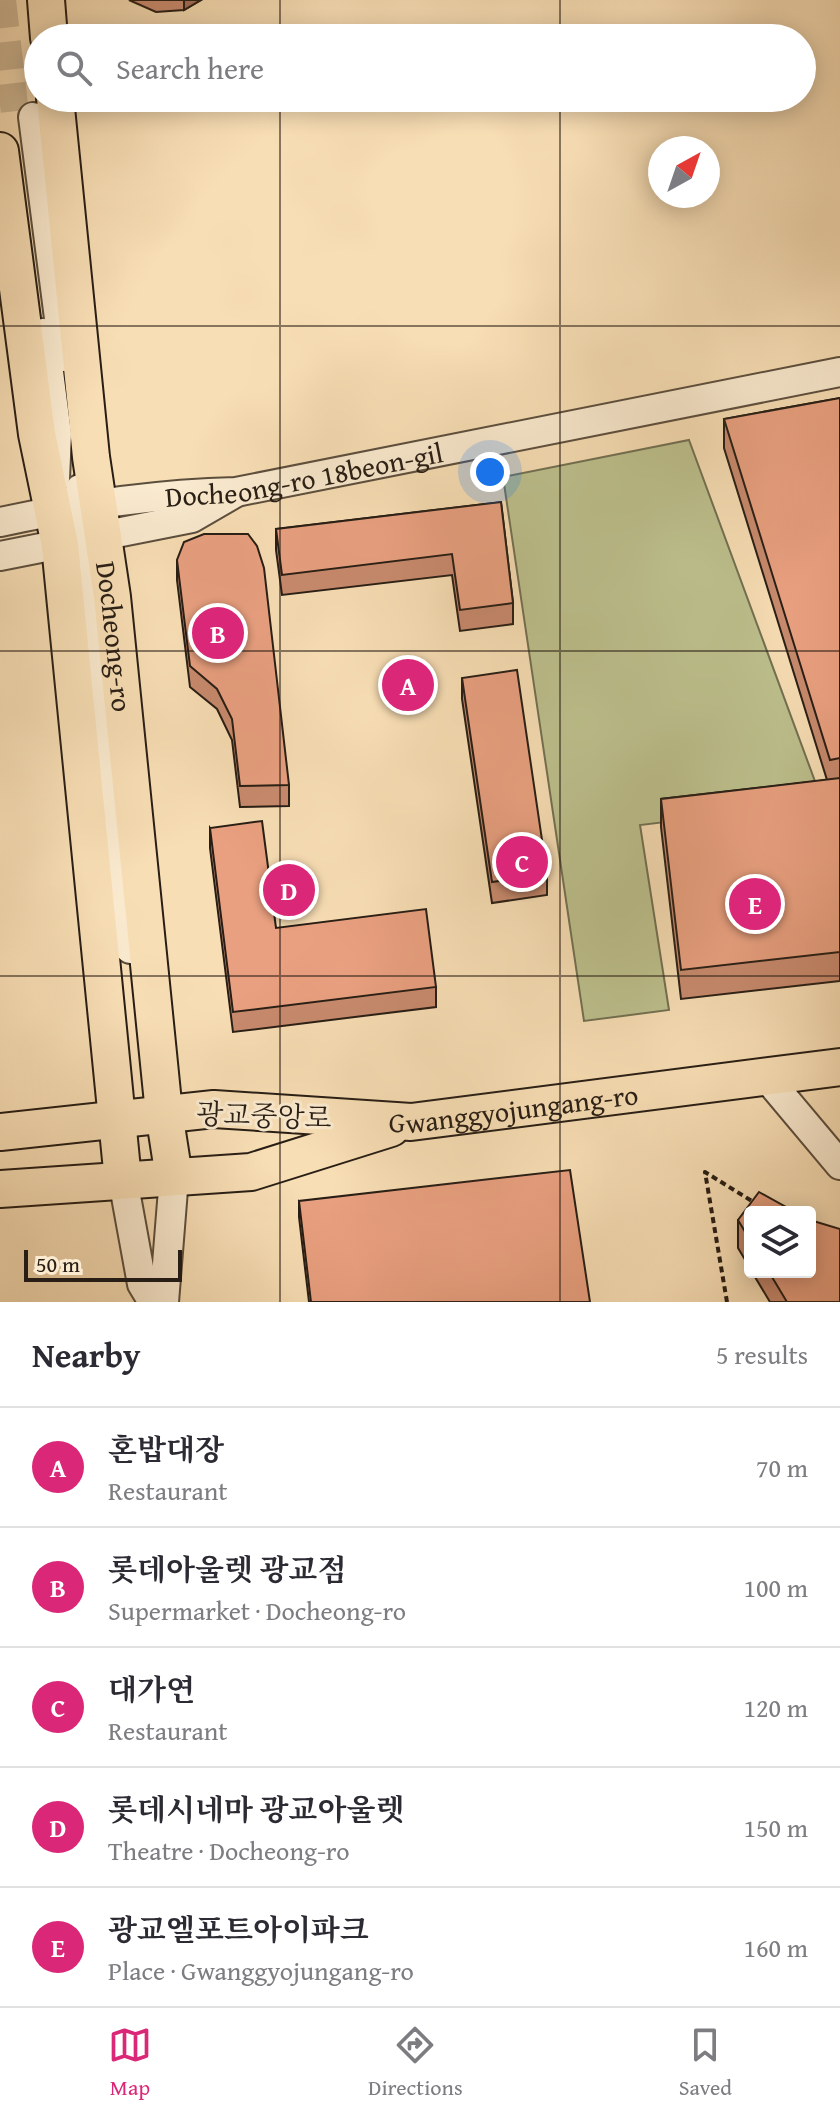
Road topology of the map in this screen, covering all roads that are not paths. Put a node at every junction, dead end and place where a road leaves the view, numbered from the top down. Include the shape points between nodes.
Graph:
1 (46, 0) edge
2 (48, 24) edge
3 (26, 122) edge
4 (840, 372) edge
5 (236, 492) junction
6 (78, 506) junction
7 (0, 522) edge
8 (81, 542) junction
9 (0, 556) edge
10 (840, 1067) edge
11 (767, 1078) junction
12 (164, 1113) junction
13 (117, 1117) junction
14 (411, 1122) junction
15 (0, 1132) edge
16 (840, 1165) edge
17 (174, 1177) junction
18 (123, 1180) junction
19 (0, 1189) edge
20 (153, 1302) edge
21 (164, 1302) edge

1 - 2 main road
3 - 6 main road, Docheong-ro
3 - 6 main road, Docheong-ro via 37,434
4 - 5 street, Docheong-ro 18beon-gil
5 - 6 street, Docheong-ro 18beon-gil via 167,493
5 - 8 street via 192,518
6 - 7 street, Docheong-ro 18beon-gil
6 - 8 main road, Docheong-ro
8 - 9 street
8 - 12 main road, Docheong-ro via 112,597
8 - 13 main road
10 - 11 main road, Gwanggyojungang-ro
11 - 14 main road, Gwanggyojungang-ro
11 - 16 street
12 - 13 main road, 광교중앙로
12 - 14 main road, 광교중앙로 via 214,1109
12 - 17 main road, Docheong-ro
13 - 15 main road
13 - 18 main road
14 - 17 main road, Gwanggyojungang-ro via 251,1172
17 - 18 main road, Gwanggyojungang-ro
17 - 21 street
18 - 19 main road, Gwanggyojungang-ro
18 - 20 street via 142,1284

